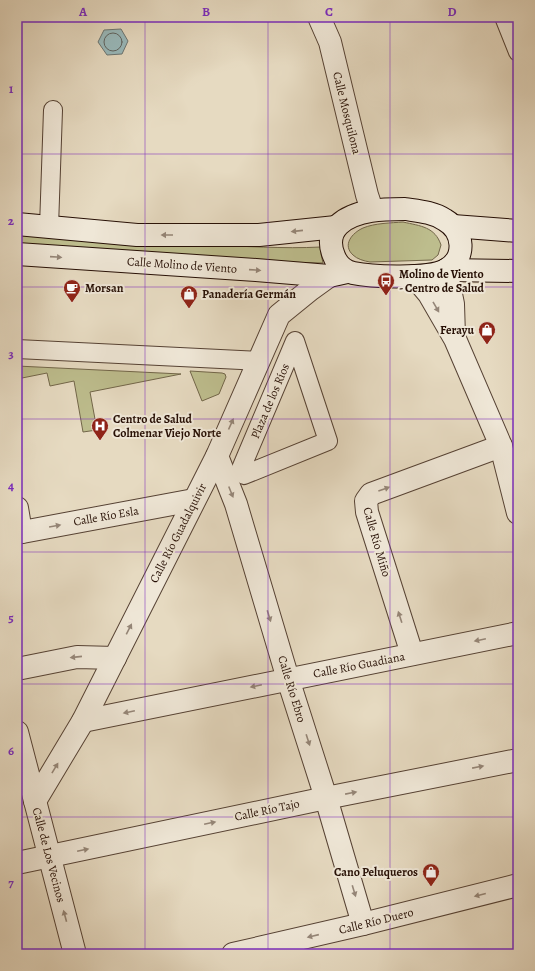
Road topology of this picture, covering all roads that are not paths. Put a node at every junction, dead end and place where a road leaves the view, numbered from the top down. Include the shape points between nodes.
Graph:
1 (319, 17) edge
2 (504, 17) edge
3 (518, 52) edge
4 (53, 110) dead end
5 (372, 210) junction
6 (17, 224) edge
7 (453, 226) junction
8 (49, 227) junction
9 (336, 227) junction
10 (518, 231) edge
11 (17, 254) edge
12 (446, 270) junction
13 (518, 271) edge
14 (338, 274) junction
15 (414, 276) junction
16 (455, 339) junction
17 (17, 349) edge
18 (259, 361) junction
19 (328, 441) joint
20 (501, 446) junction
21 (216, 456) junction
22 (194, 500) junction
23 (17, 508) edge
24 (518, 513) edge
25 (19, 532) edge
26 (518, 633) edge
27 (412, 654) junction
28 (115, 658) junction
29 (17, 669) edge
30 (288, 679) junction
31 (83, 721) junction
32 (17, 732) edge
33 (518, 760) edge
34 (326, 798) junction
35 (35, 801) junction
36 (49, 857) junction
37 (17, 863) edge
38 (518, 885) edge
39 (363, 924) junction
40 (75, 954) edge
41 (233, 954) edge

1 - 5 street, Calle Mosquilona via 330,42 366,195
2 - 3 street
4 - 8 street
5 - 7 street via 404,209 426,212
5 - 9 street via 353,216
6 - 8 street
7 - 10 street
7 - 12 street via 462,244 456,260
9 -> 8 street via 259,235 137,235
9 - 14 street via 331,236 330,248
11 -> 14 street, Calle Molino de Viento
12 - 13 street
12 - 15 street
12 - 16 street via 453,304
14 - 15 street
14 - 18 street, Calle Río Guadalquivir via 311,289 279,315
15 -> 16 street via 429,294
16 - 20 street
17 - 18 street
21 -> 18 street, Calle Río Guadalquivir
19 - 19 street, Plaza de los Ríos via 307,377 294,341 240,471 244,475
20 - 24 street
27 -> 20 street, Calle Río Miño via 367,512 366,501 371,494
21 - 22 street, Calle Río Guadalquivir
21 -> 30 street, Calle Río Ebro via 236,504
25 -> 22 street, Calle Río Esla
28 -> 22 street, Calle Río Guadalquivir
23 - 25 street
26 -> 27 street, Calle Río Guadiana
27 - 30 street, Calle Río Guadiana
28 -> 29 street via 77,657
28 - 31 street, Calle Río Guadalquivir
30 -> 31 street, Calle Río Guadiana
30 -> 34 street, Calle Río Ebro
35 -> 31 street, Calle Río Guadalquivir
32 - 35 street, Calle de Los Vecinos
34 -> 33 street, Calle Río Tajo
36 -> 34 street, Calle Río Tajo
34 -> 39 street, Calle Río Ebro
35 - 36 street, Calle de Los Vecinos
36 - 37 street, Calle Río Tajo
40 -> 36 street, Calle de Los Vecinos
38 -> 39 street, Calle Río Duero
39 -> 41 street, Calle Río Duero

